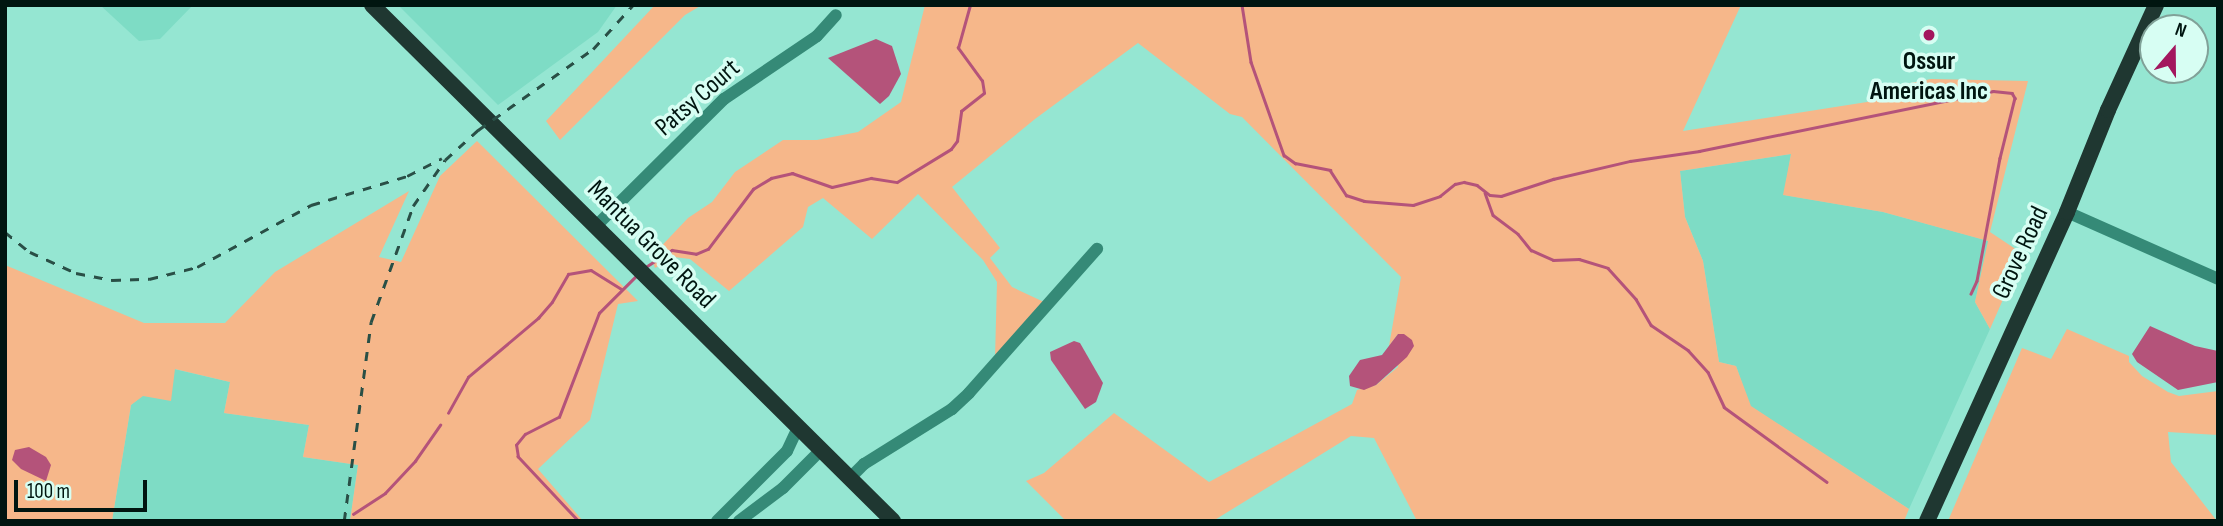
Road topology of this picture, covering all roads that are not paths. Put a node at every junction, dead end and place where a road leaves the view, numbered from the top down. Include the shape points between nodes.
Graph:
1 (372, 5) edge
2 (2157, 5) edge
3 (836, 15) dead end
4 (2067, 212) junction
5 (597, 225) junction
6 (1097, 249) dead end
7 (2218, 279) edge
8 (798, 427) junction
9 (821, 450) junction
10 (850, 478) junction
11 (717, 521) edge
12 (739, 521) edge
13 (893, 521) edge
14 (1927, 521) edge

1 - 5 main road, Mantua Grove Road
2 - 4 main road, Grove Road
3 - 5 street, Patsy Court via 817,36 724,99
4 - 7 street
4 - 14 main road, Grove Road
5 - 8 main road, Mantua Grove Road
6 - 10 street via 952,409 864,464
8 - 9 main road, Mantua Grove Road
8 - 11 street via 787,452
9 - 10 main road, Mantua Grove Road
9 - 12 street via 783,488
10 - 13 main road, Mantua Grove Road

